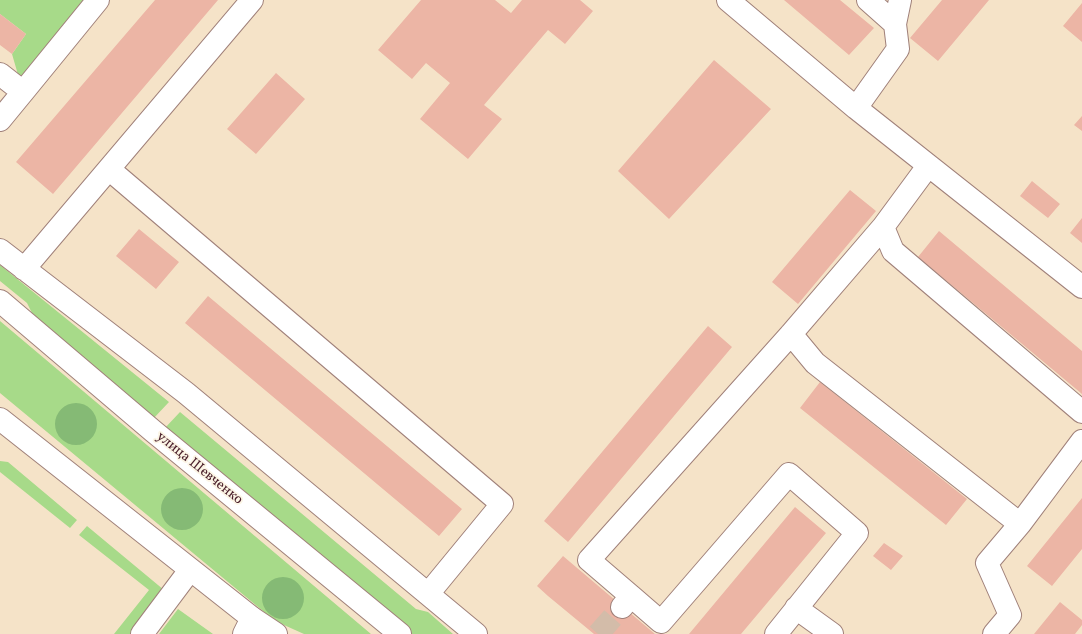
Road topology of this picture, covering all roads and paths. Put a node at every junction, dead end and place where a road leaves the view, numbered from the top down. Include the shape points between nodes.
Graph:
1 (98, 0) edge
2 (252, 0) edge
3 (728, 0) edge
4 (868, 0) edge
5 (900, 0) edge
6 (895, 24) junction
7 (0, 74) edge
8 (22, 92) junction
9 (856, 108) junction
10 (0, 120) edge
11 (928, 166) junction
12 (110, 170) junction
13 (883, 228) junction
14 (0, 250) edge
15 (24, 269) junction
16 (1082, 287) edge
17 (0, 301) edge
18 (791, 334) junction
19 (1082, 412) edge
20 (2, 425) edge
21 (1082, 441) edge
22 (1020, 524) junction
23 (190, 570) junction
24 (428, 594) junction
25 (796, 608) junction
26 (248, 626) edge
27 (142, 634) edge
28 (276, 634) edge
29 (400, 634) edge
30 (476, 634) edge
31 (776, 634) edge
32 (832, 634) edge
33 (994, 634) edge

1 - 8 main road
2 - 12 main road
3 - 9 main road
4 - 6 main road
5 - 6 main road
6 - 9 main road via 898,49
7 - 8 main road
8 - 10 main road
9 - 11 main road
11 - 13 main road
11 - 16 main road
12 - 15 main road
12 - 24 main road via 502,504
13 - 18 main road
13 - 19 main road via 893,250
14 - 15 main road
15 - 24 main road via 186,393
17 - 29 main road, улица Шевченко via 153,431
18 - 22 main road via 815,364
18 - 25 main road via 589,560 627,601 661,622 789,474 857,533
20 - 23 main road
21 - 22 main road
22 - 33 main road via 987,564 1010,615
23 - 26 main road
23 - 27 main road
24 - 30 main road
25 - 31 main road
25 - 32 main road
26 - 28 main road

